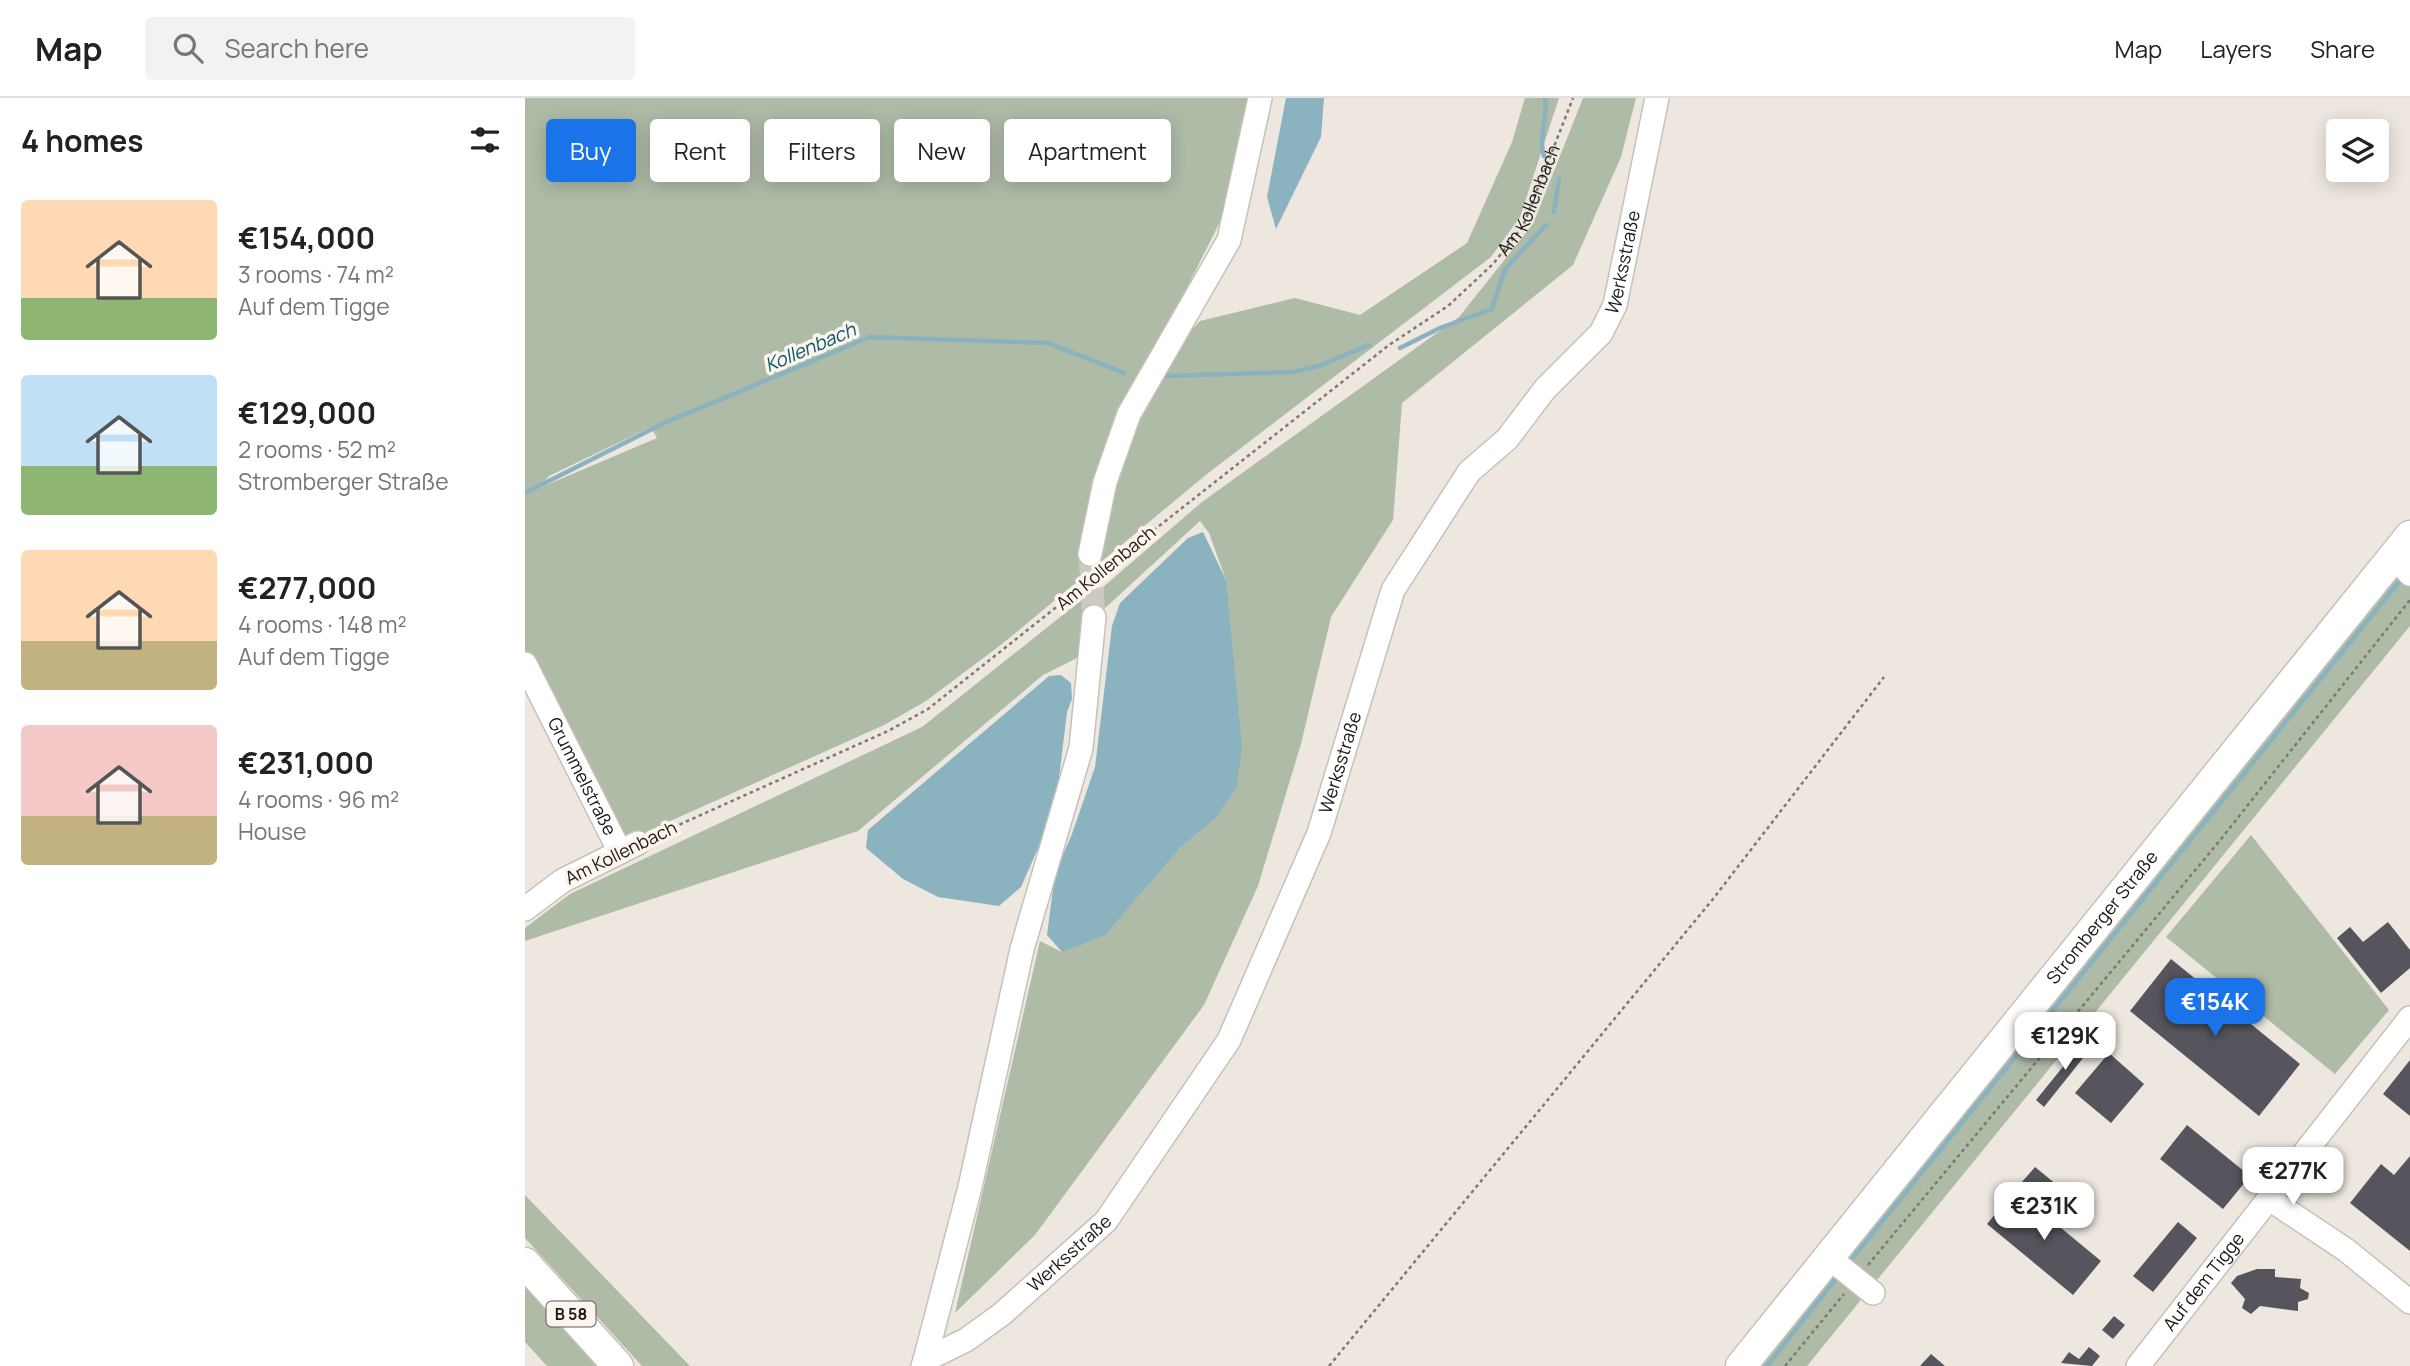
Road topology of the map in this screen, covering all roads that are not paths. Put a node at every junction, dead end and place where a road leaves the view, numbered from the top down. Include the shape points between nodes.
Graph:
1 (1260, 98) edge
2 (1657, 98) edge
3 (1090, 554) tunnel mouth
4 (2405, 555) edge
5 (1094, 617) tunnel mouth
6 (525, 664) edge
7 (629, 847) joint
8 (525, 909) edge
9 (2410, 1018) edge
10 (2271, 1200) junction
11 (1828, 1257) junction
12 (525, 1263) edge
13 (1865, 1286) road end
14 (2410, 1302) edge
15 (924, 1363) edge
16 (618, 1366) edge
17 (1741, 1366) edge
18 (2139, 1366) edge

1 - 3 street via 1229,240 1129,414 1105,482
2 - 15 street, Werksstraße via 1615,305 1601,333 1545,389 1507,439 1469,472 1393,590 1319,833 1229,1040 1106,1221 1002,1314
4 - 11 main road, Stromberger Straße
5 - 15 street via 1081,748 1022,949 970,1187
6 - 7 street, Grummelstraße
7 - 8 street, Am Kollenbach via 562,881
9 - 10 street, Auf dem Tigge
10 - 14 street via 2346,1250
10 - 18 street, Auf dem Tigge
11 - 13 street
11 - 17 main road, Stromberger Straße
12 - 16 main road, B 58

